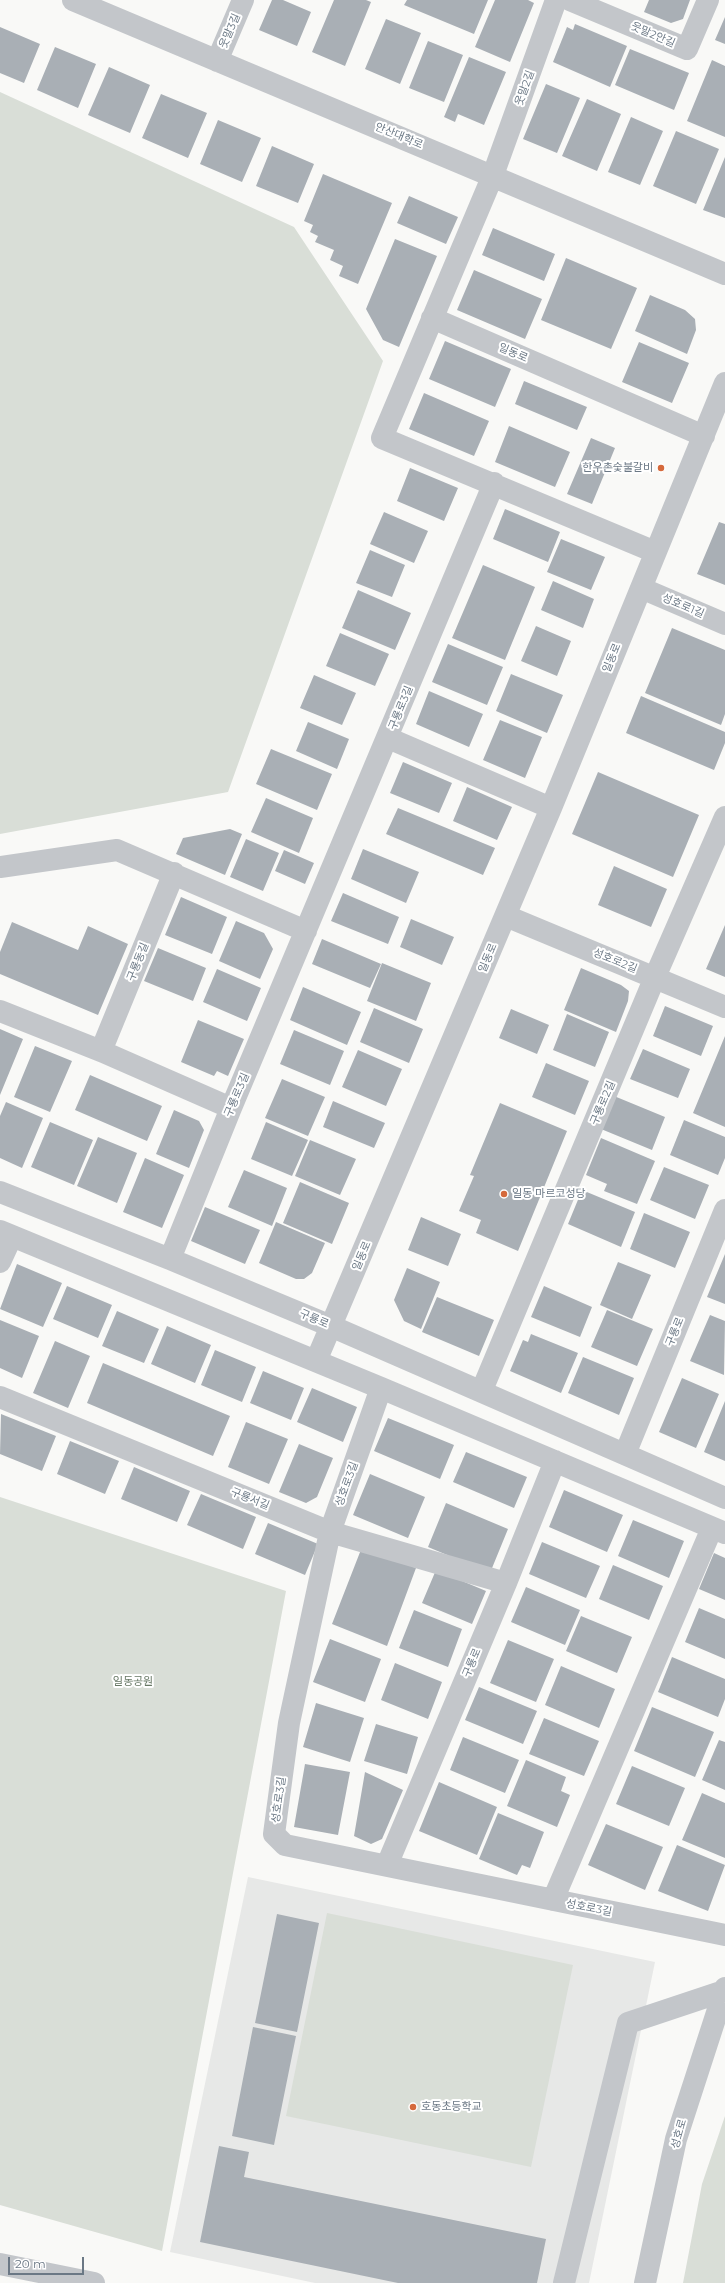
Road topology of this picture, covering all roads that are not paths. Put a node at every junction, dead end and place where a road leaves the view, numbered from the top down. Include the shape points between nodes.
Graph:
1 (73, 0) edge
2 (243, 0) edge
3 (556, 0) edge
4 (570, 0) edge
5 (708, 0) edge
6 (217, 61) junction
7 (493, 175) junction
8 (725, 274) edge
9 (432, 318) junction
10 (725, 383) edge
11 (704, 436) junction
12 (494, 483) junction
13 (656, 552) junction
14 (641, 588) junction
15 (725, 624) edge
16 (388, 738) junction
17 (551, 808) junction
18 (725, 817) edge
19 (0, 866) edge
20 (174, 873) junction
21 (506, 916) junction
22 (306, 931) junction
23 (655, 978) junction
24 (725, 1007) edge
25 (0, 1011) edge
26 (101, 1051) junction
27 (231, 1108) junction
28 (0, 1192) edge
29 (725, 1210) edge
30 (6, 1233) edge
31 (170, 1259) junction
32 (0, 1262) edge
33 (333, 1326) junction
34 (316, 1361) junction
35 (381, 1388) junction
36 (482, 1390) junction
37 (0, 1397) edge
38 (625, 1454) junction
39 (555, 1461) junction
40 (725, 1498) edge
41 (718, 1530) edge
42 (330, 1532) junction
43 (506, 1583) junction
44 (387, 1865) junction
45 (553, 1900) junction
46 (725, 1935) edge
47 (724, 1990) edge
48 (0, 2264) edge
49 (55, 2279) edge
50 (94, 2283) edge
51 (564, 2283) edge
52 (645, 2283) edge

1 - 6 street, 안산대학로
2 - 6 street, 웃말3길
3 - 7 street, 웃말2길
4 - 5 street, 웃말2안길 via 687,49
6 - 7 street, 안산대학로
7 - 8 street, 안산대학로
7 - 9 street, 웃말2길
9 - 11 street, 일동로
9 - 12 street, 웃말2길 via 382,438
10 - 11 street, 일동로
11 - 13 street, 일동로
12 - 13 street
12 - 16 street, 구룡로3길
13 - 14 street, 일동로
14 - 15 street, 성호로1길
14 - 17 street, 일동로
16 - 17 street
16 - 22 street, 구룡로3길
17 - 21 street, 일동로
18 - 23 street, 구룡로2길
19 - 20 street via 117,850
20 - 22 street
20 - 26 street, 구룡동길
21 - 23 street, 성호로2길
21 - 33 street, 일동로
22 - 27 street, 구룡로3길
23 - 24 street, 성호로2길
23 - 36 street, 구룡로2길
25 - 26 street
26 - 27 street
27 - 31 street, 구룡로3길
28 - 31 street, 구룡로
29 - 38 street, 구룡로
30 - 32 street
30 - 34 street
31 - 33 street, 구룡로
33 - 34 street, 일동로
33 - 36 street, 구룡로
34 - 35 street
35 - 39 street
35 - 42 street, 성호로3길
36 - 38 street, 구룡로
37 - 42 street, 구룡서길
38 - 40 street, 구룡로
39 - 41 street
39 - 43 street, 구룡로
41 - 45 street
42 - 43 street, 구룡서길
42 - 44 street, 성호로3길 via 289,1723 274,1834 285,1845
43 - 44 street, 구룡로
44 - 45 street, 성호로3길
45 - 46 street, 성호로3길
47 - 51 street via 628,2023
47 - 52 street, 성호로 via 676,2139
48 - 49 street
49 - 50 street

